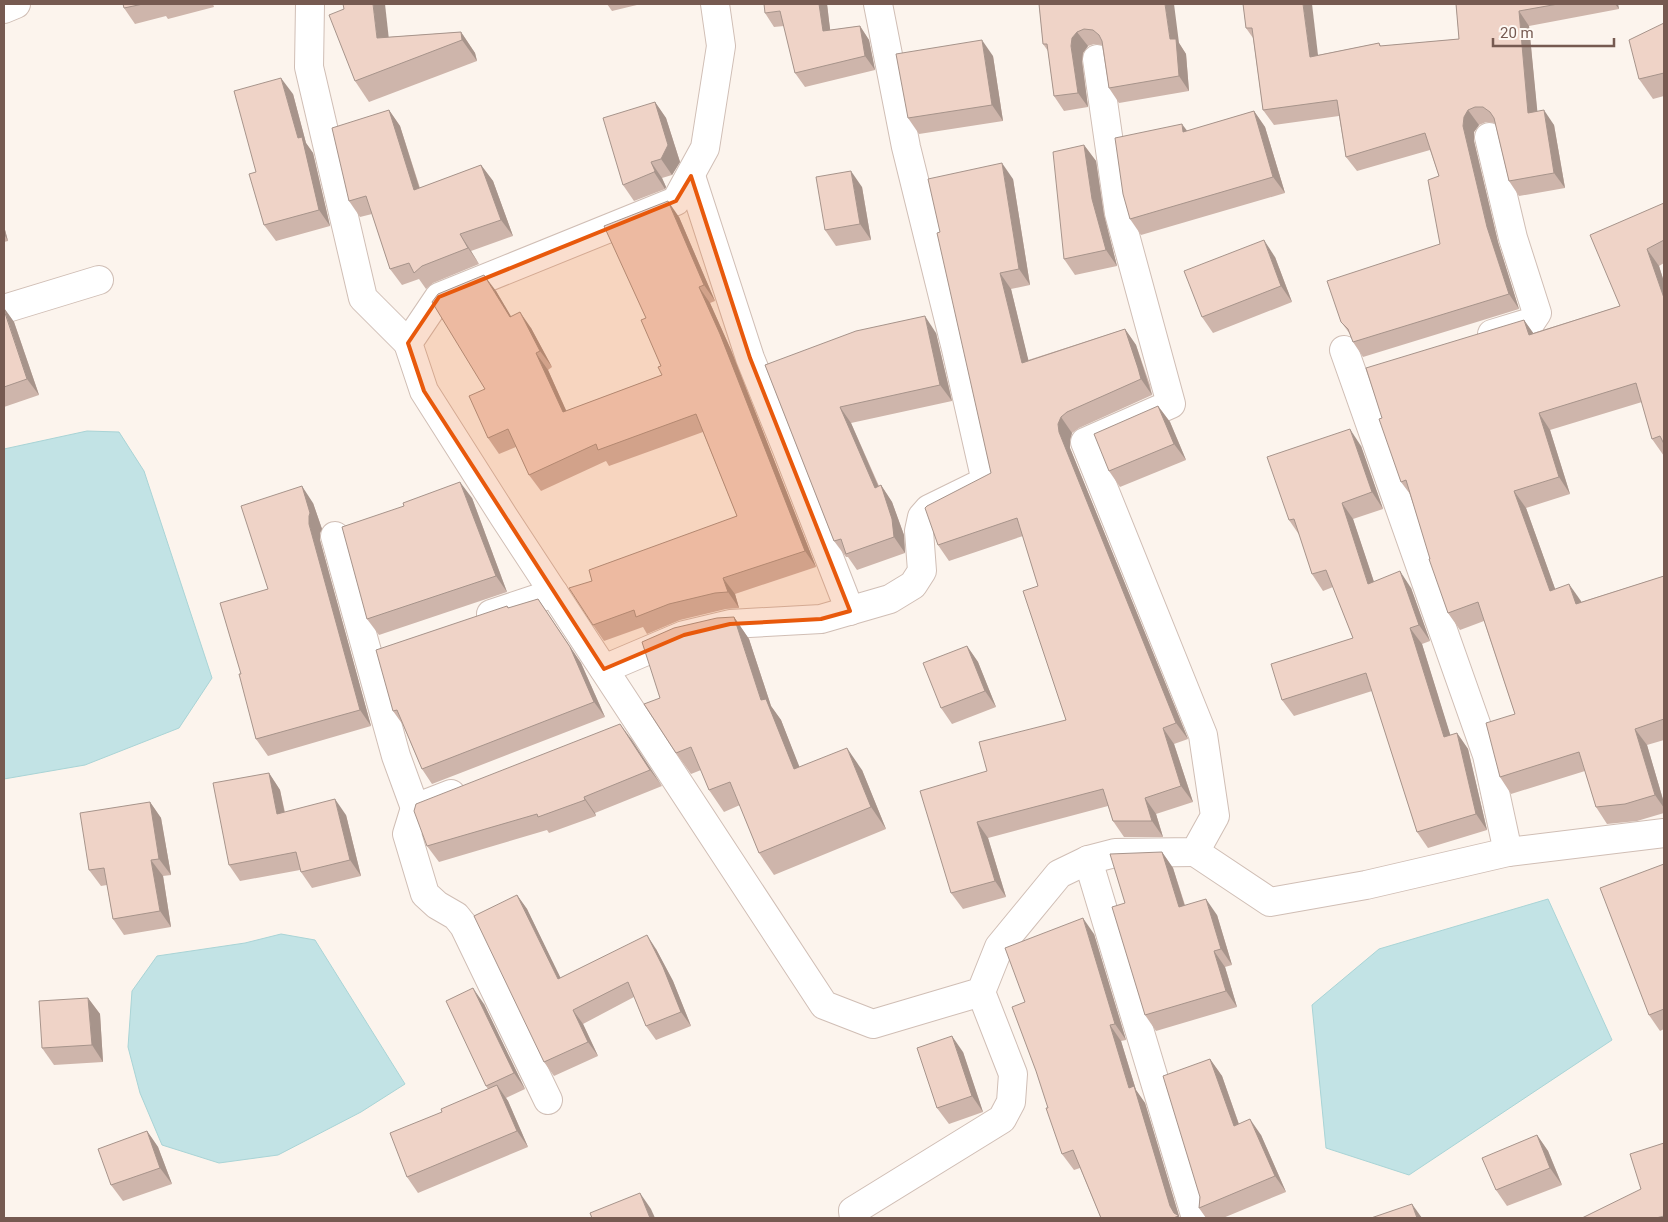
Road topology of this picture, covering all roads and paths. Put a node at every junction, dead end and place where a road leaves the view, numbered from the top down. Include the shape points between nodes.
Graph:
1 (16, 4) edge
2 (310, 4) edge
3 (715, 4) edge
4 (878, 4) edge
5 (4, 9) edge
6 (1097, 59) dead end
7 (1490, 137) dead end
8 (691, 176) junction
9 (99, 280) dead end
10 (4, 309) edge
11 (1466, 342) edge
12 (408, 343) junction
13 (1344, 350) dead end
14 (335, 536) dead end
15 (554, 593) junction
16 (850, 611) junction
17 (470, 621) edge
18 (604, 669) junction
19 (638, 721) junction
20 (610, 732) edge
21 (471, 786) edge
22 (415, 808) junction
23 (1664, 833) edge
24 (1195, 852) junction
25 (1508, 852) junction
26 (1088, 860) junction
27 (981, 992) junction
28 (548, 1100) dead end
29 (848, 1216) edge
30 (1196, 1218) edge

1 - 5 street
2 - 12 street via 310,67 362,298
3 - 8 street via 721,46 705,148
4 - 16 street via 906,147 984,474 978,487 929,509 922,517 919,531 922,571 913,585 890,599
6 - 24 street via 1119,213 1171,404 1085,442 1202,735 1215,816
7 - 11 street via 1513,238 1537,313 1531,322
8 - 12 street via 676,200 439,297
8 - 16 street via 750,358
9 - 10 street
12 - 15 street via 424,391
13 - 25 street via 1363,373 1487,755
14 - 22 street via 378,652 396,756
15 - 17 street
15 - 18 street
16 - 18 street via 821,619 730,624 684,635
18 - 19 street
19 - 20 street
19 - 27 street via 824,1005 874,1024
21 - 22 street
22 - 28 street via 407,834 424,894 456,916 464,926
23 - 25 street
24 - 25 street via 1270,902 1366,885
24 - 26 street via 1115,853
26 - 27 street via 1058,874 999,947
26 - 30 street
27 - 29 street via 1013,1074 1011,1102 1002,1119

